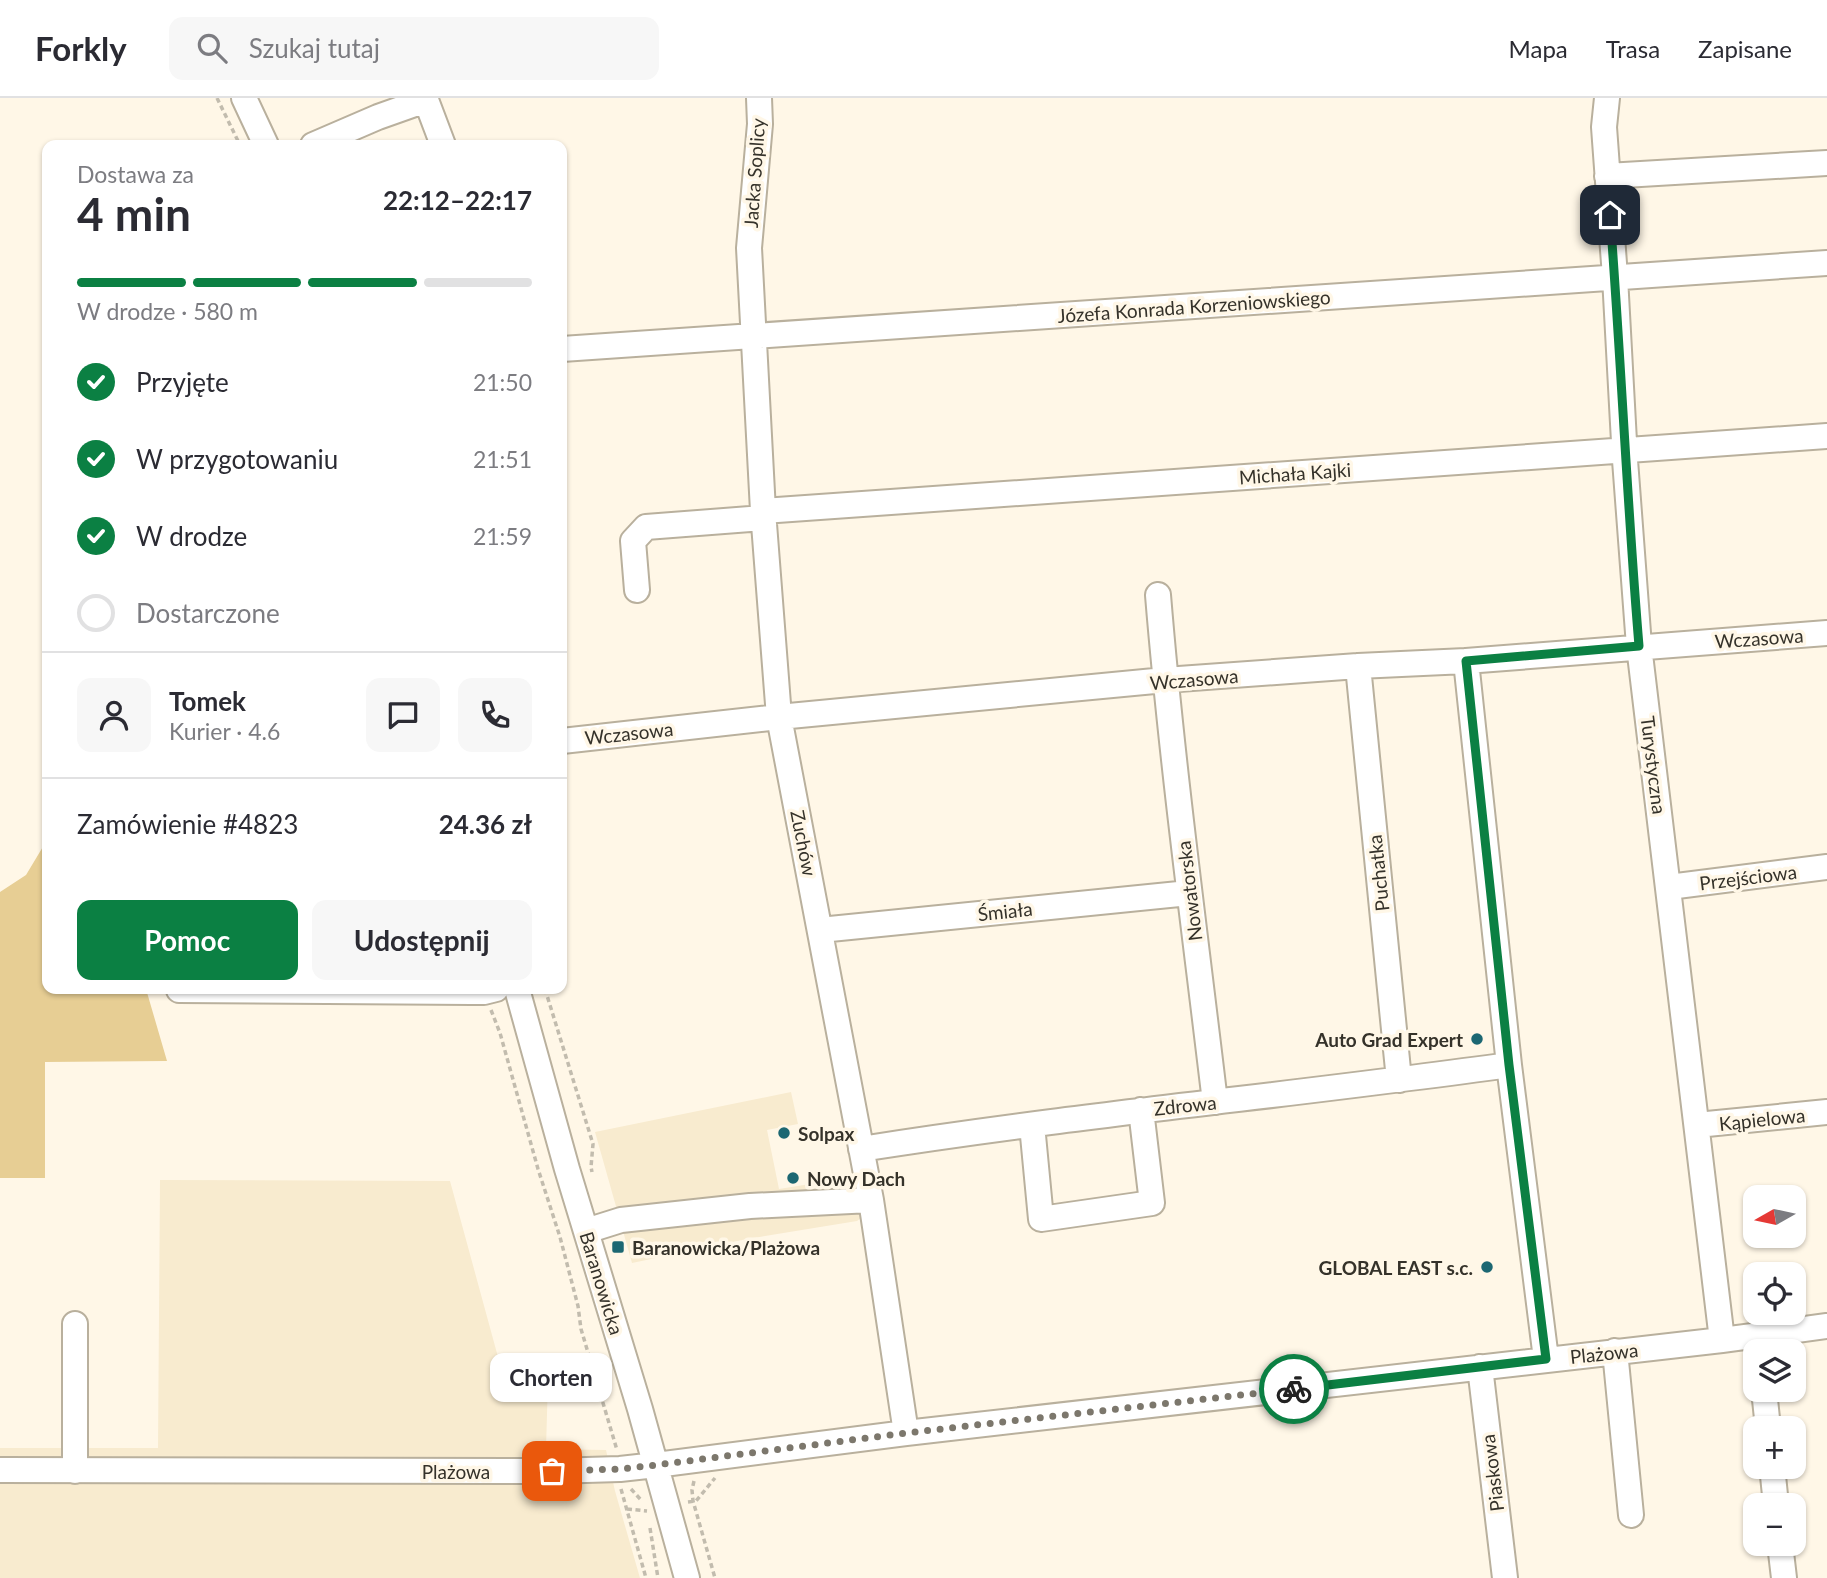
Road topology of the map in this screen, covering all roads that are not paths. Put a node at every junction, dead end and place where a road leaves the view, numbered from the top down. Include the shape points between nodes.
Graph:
1 (244, 98) edge
2 (759, 98) edge
3 (1607, 98) edge
4 (411, 101) edge
5 (264, 140) edge
6 (325, 140) edge
7 (441, 140) edge
8 (1827, 163) edge
9 (1607, 182) junction
10 (749, 248) joint
11 (1827, 263) edge
12 (1615, 277) junction
13 (753, 337) junction
14 (567, 349) edge
15 (1827, 436) edge
16 (1624, 450) junction
17 (763, 514) junction
18 (637, 590) dead end
19 (1158, 595) dead end
20 (1827, 633) edge
21 (1639, 646) junction
22 (1466, 661) junction
23 (1358, 666) junction
24 (1165, 681) junction
25 (779, 717) junction
26 (567, 740) edge
27 (1827, 867) edge
28 (1669, 887) junction
29 (1189, 893) junction
30 (820, 930) junction
31 (518, 994) edge
32 (1509, 1065) junction
33 (1399, 1080) junction
34 (1215, 1102) junction
35 (1141, 1110) junction
36 (1827, 1112) edge
37 (1032, 1125) junction
38 (1697, 1125) junction
39 (861, 1149) junction
40 (871, 1200) junction
41 (586, 1231) junction
42 (75, 1324) dead end
43 (1827, 1326) edge
44 (1783, 1339) edge
45 (1722, 1340) junction
46 (1743, 1344) edge
47 (1615, 1352) junction
48 (1546, 1359) junction
49 (1480, 1367) junction
50 (906, 1433) junction
51 (656, 1465) junction
52 (0, 1470) edge
53 (75, 1471) junction
54 (1631, 1515) dead end
55 (1781, 1556) edge
56 (687, 1578) edge
57 (1505, 1578) edge
58 (1784, 1578) edge

1 - 5 street
2 - 10 street, Jacka Soplicy
3 - 9 street, Turystyczna
4 - 6 street
4 - 7 street via 426,100
8 - 9 street
9 - 12 street, Turystyczna
10 - 13 street, Zuchów
11 - 12 street, Józefa Konrada Korzeniowskiego
12 - 13 street, Józefa Konrada Korzeniowskiego
12 - 16 street, Turystyczna
13 - 14 street, Józefa Konrada Korzeniowskiego
13 - 17 street, Zuchów
15 - 16 street, Michała Kajki
16 - 17 street, Michała Kajki
16 - 21 street, Turystyczna
17 - 18 street, Michała Kajki via 646,527 633,541
17 - 25 street, Zuchów
19 - 24 street, Nowatorska
20 - 21 street, Wczasowa
21 - 22 street, Wczasowa
21 - 28 street, Turystyczna
22 - 23 street, Wczasowa
22 - 32 street
23 - 24 street, Wczasowa
23 - 33 street, Puchatka
24 - 25 street, Wczasowa
24 - 29 street, Nowatorska
25 - 26 street, Wczasowa
25 - 30 street, Zuchów
27 - 28 street, Przejściowa
28 - 38 street, Turystyczna
29 - 30 street, Śmiała
29 - 34 street, Nowatorska
30 - 39 street, Zuchów
31 - 41 street, Baranowicka
32 - 33 street, Zdrowa
32 - 48 street
33 - 34 street, Zdrowa
34 - 35 street, Zdrowa
35 - 37 street, Zdrowa
35 - 37 street via 1152,1203 1041,1219
36 - 38 street, Kąpielowa
37 - 39 street, Zdrowa
38 - 45 street, Turystyczna
39 - 40 street, Zuchów
40 - 41 street via 647,1217
40 - 50 street, Zuchów
41 - 51 street, Baranowicka
42 - 53 street
43 - 44 street, Plażowa
45 - 46 street, Plażowa
45 - 47 street, Plażowa
47 - 48 street, Plażowa
47 - 54 street
48 - 49 street, Plażowa
49 - 50 street, Plażowa
49 - 57 street, Piaskowa
50 - 51 street, Plażowa
51 - 53 street, Plażowa via 620,1477 552,1471
51 - 56 street, Baranowicka
52 - 53 street, Plażowa
55 - 58 street

